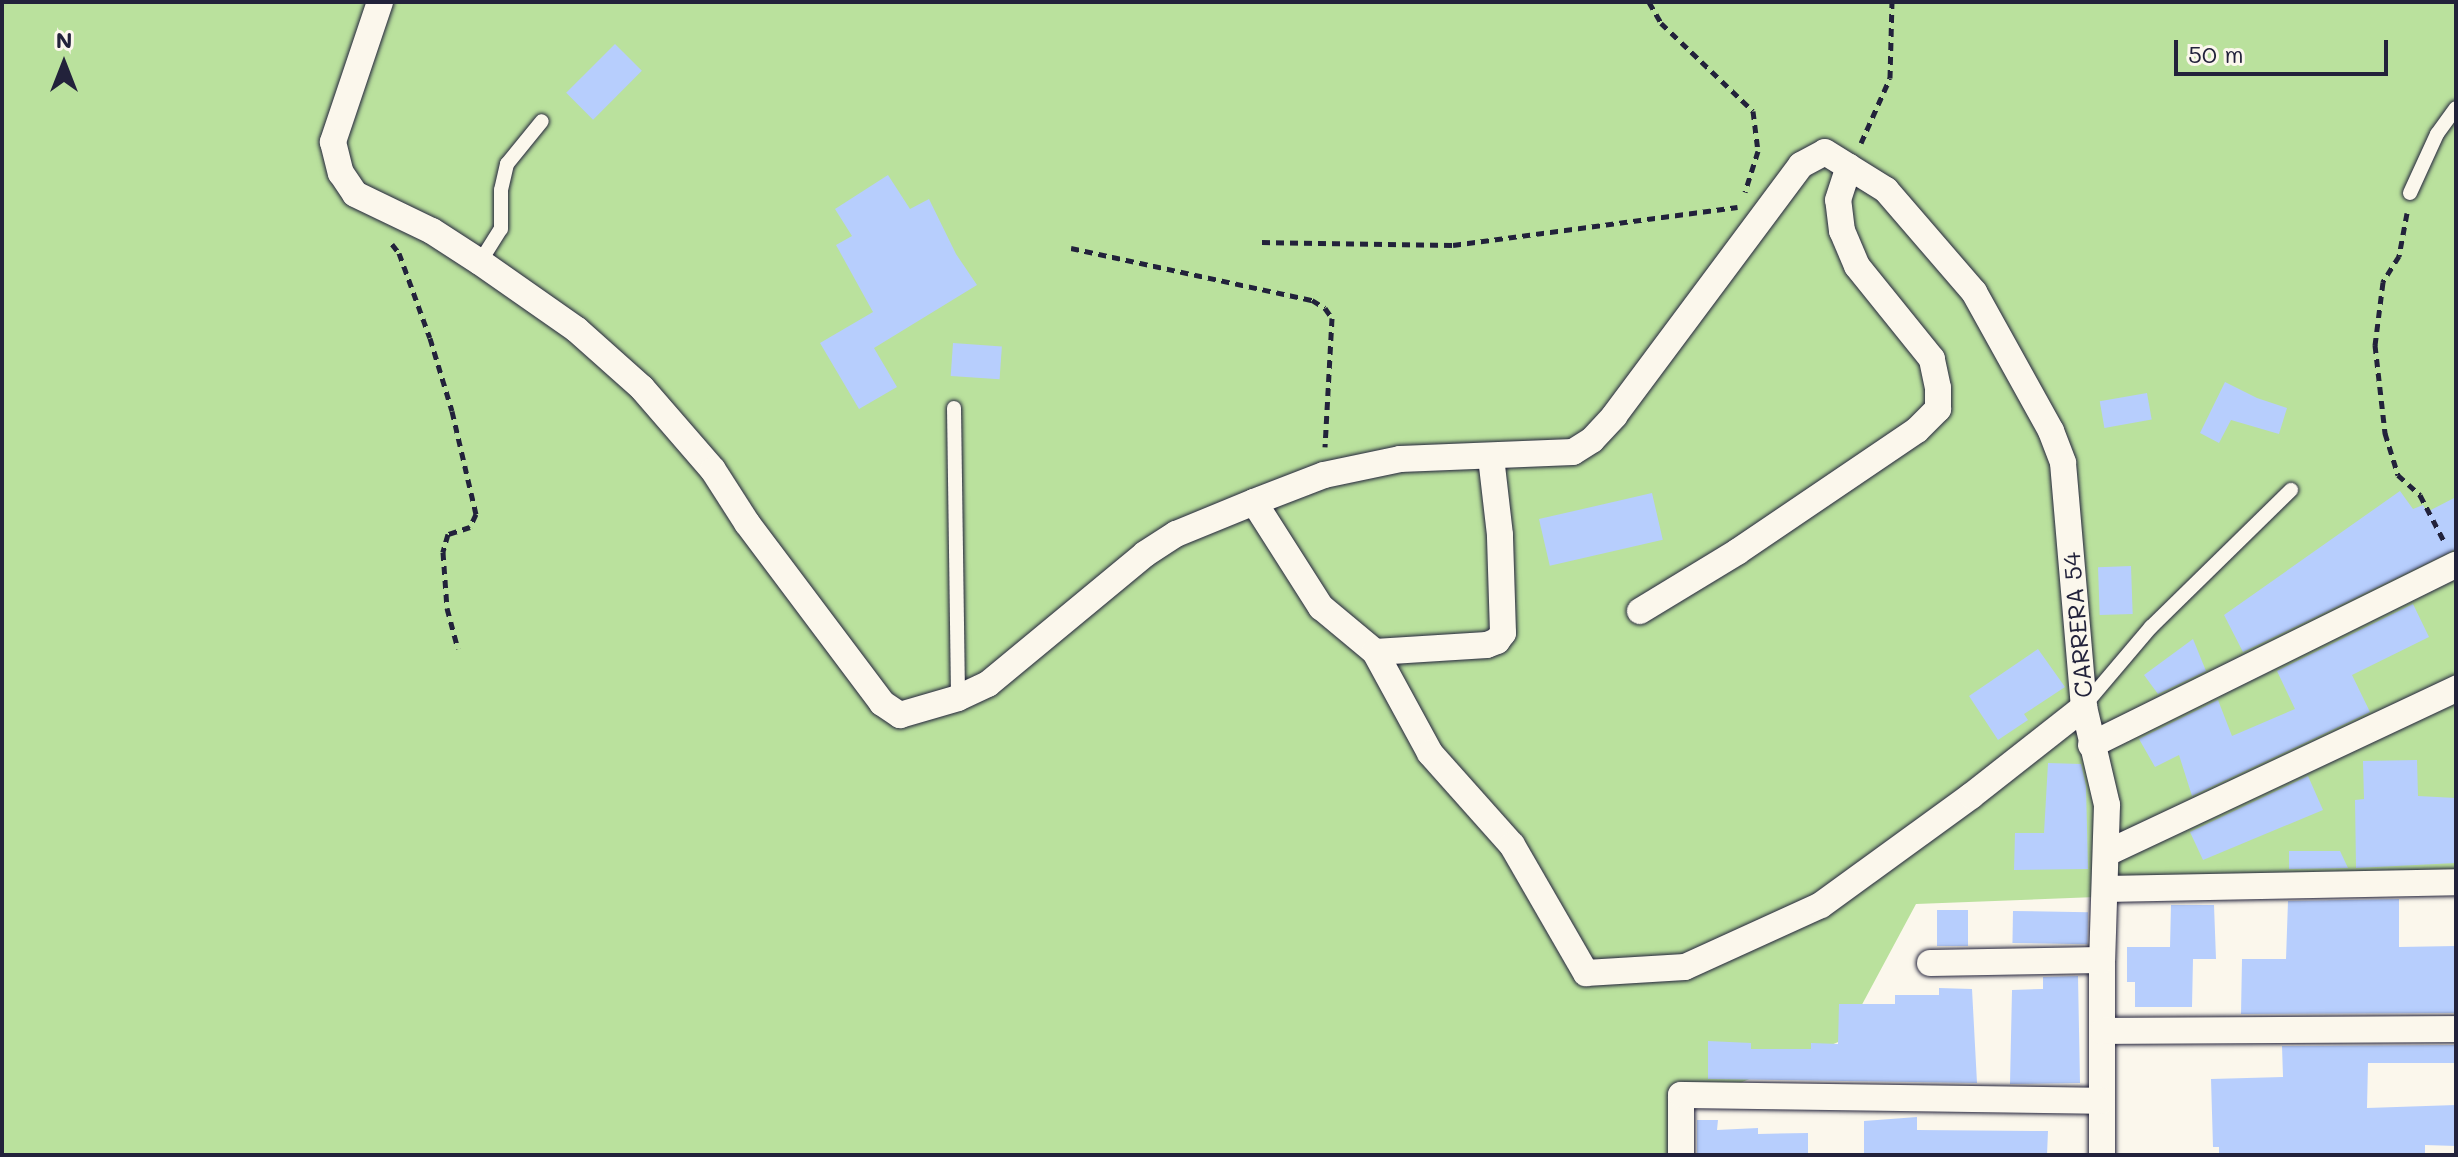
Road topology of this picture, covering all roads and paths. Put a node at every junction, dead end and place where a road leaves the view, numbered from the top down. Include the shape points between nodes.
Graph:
1 (380, 2) edge
2 (1649, 2) edge
3 (1892, 2) edge
4 (2456, 108) edge
5 (542, 121) dead end
6 (1849, 167) junction
7 (2410, 193) joint
8 (390, 241) dead end
9 (1262, 242) dead end
10 (1071, 248) dead end
11 (480, 262) junction
12 (954, 408) dead end
13 (1491, 457) junction
14 (1324, 475) junction
15 (2291, 490) dead end
16 (1254, 502) junction
17 (2456, 565) edge
18 (1640, 611) dead end
19 (458, 649) dead end
20 (1375, 652) junction
21 (2456, 689) edge
22 (958, 698) junction
23 (2084, 707) junction
24 (2091, 745) junction
25 (2107, 853) junction
26 (2456, 882) edge
27 (2105, 889) junction
28 (2102, 960) junction
29 (1930, 963) dead end
30 (2456, 1029) edge
31 (2103, 1031) junction
32 (2102, 1101) junction
33 (1681, 1155) edge
34 (2102, 1155) edge

1 - 11 street via 333,142 341,173 355,194 432,231
2 - 9 path via 1661,23 1753,111 1758,151 1740,207 1453,245
3 - 6 path via 1890,78
4 - 7 lane via 2437,134
5 - 11 lane via 507,164 501,229
6 - 13 street, CARRERA 54 via 1825,152 1801,165 1592,440 1573,452
6 - 18 street via 1838,200 1842,231 1857,266 1932,359 1938,409 1917,430
6 - 23 street, CARRERA 54 via 1886,190 1974,292 2051,431 2063,463
7 - 17 path via 2399,256 2383,282 2375,345 2385,433 2398,475 2420,495
8 - 19 path via 430,338 476,514 470,527 448,534 443,552 447,608
10 - 14 path via 1312,300 1325,308 1332,318
11 - 22 street via 577,330 642,388 713,470 882,703 900,715
12 - 22 lane
13 - 14 street via 1400,459
13 - 20 street via 1503,633 1487,645
14 - 16 street
15 - 23 lane via 2151,627
16 - 20 street via 1321,607
16 - 22 street via 1176,534 1145,554 988,684
17 - 24 street
20 - 23 street via 1430,753 1512,845 1586,973 1685,967 1821,905
21 - 25 street
23 - 24 street, CARRERA 54
24 - 25 street, CARRERA 54 via 2107,805
25 - 27 street, CARRERA 54
26 - 27 street
27 - 28 street, CARRERA 54
28 - 29 street
28 - 31 street, CARRERA 54
30 - 31 street
31 - 32 street, CARRERA 54
32 - 33 street via 1681,1095
32 - 34 street, CARRERA 54

